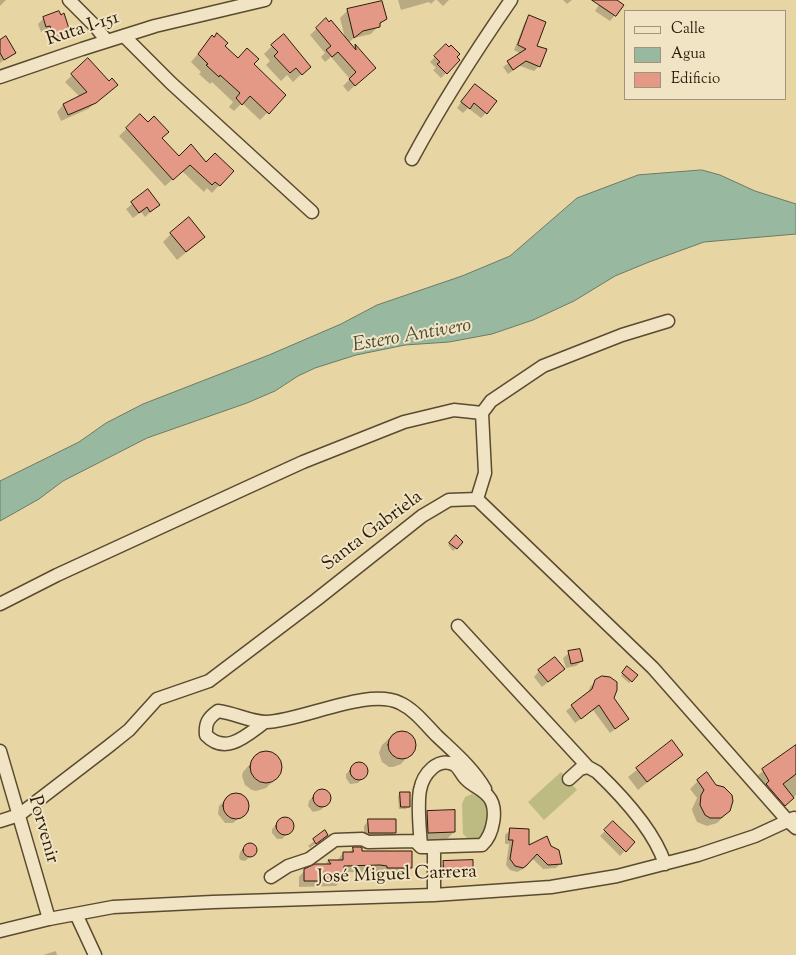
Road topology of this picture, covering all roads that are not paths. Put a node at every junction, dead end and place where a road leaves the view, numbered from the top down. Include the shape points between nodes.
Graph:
1 (69, 0) edge
2 (265, 0) edge
3 (511, 0) edge
4 (124, 36) junction
5 (107, 42) junction
6 (0, 77) edge
7 (412, 159) dead end
8 (312, 212) dead end
9 (668, 320) dead end
10 (482, 413) junction
11 (478, 499) junction
12 (0, 604) edge
13 (458, 626) dead end
14 (265, 722) dead end
15 (0, 751) edge
16 (588, 767) junction
17 (569, 779) dead end
18 (491, 799) junction
19 (19, 815) junction
20 (0, 821) edge
21 (793, 822) edge
22 (427, 847) junction
23 (665, 864) junction
24 (271, 877) dead end
25 (434, 895) junction
26 (76, 914) junction
27 (49, 919) junction
28 (0, 931) edge
29 (95, 955) edge

1 - 5 street
2 - 4 street, Ruta I-151
3 - 7 street via 439,108
4 - 5 street, Ruta I-151
4 - 8 street
5 - 6 street, Ruta I-151
9 - 10 street via 543,366 492,401
10 - 11 street via 485,473
10 - 12 street via 454,410 395,425 262,481
11 - 19 street, Santa Gabriela via 449,500 422,516 209,681 157,698 129,730
11 - 21 street via 654,668
13 - 16 street
14 - 18 street via 362,700 395,701 409,708 467,765
15 - 19 street, Porvenir
16 - 17 street via 580,769
16 - 23 street via 606,781 650,833
18 - 22 street via 494,822 482,845
18 - 22 street via 454,765 446,762 434,766 420,790
19 - 20 street, Santa Gabriela
19 - 27 street, Porvenir
21 - 23 street, José Miguel Carrera
22 - 24 street via 415,841 335,840 309,859 288,866
22 - 25 street
23 - 25 street, José Miguel Carrera via 551,887
25 - 26 street, José Miguel Carrera via 113,907
26 - 27 street, José Miguel Carrera
26 - 29 street
27 - 28 street, José Miguel Carrera

